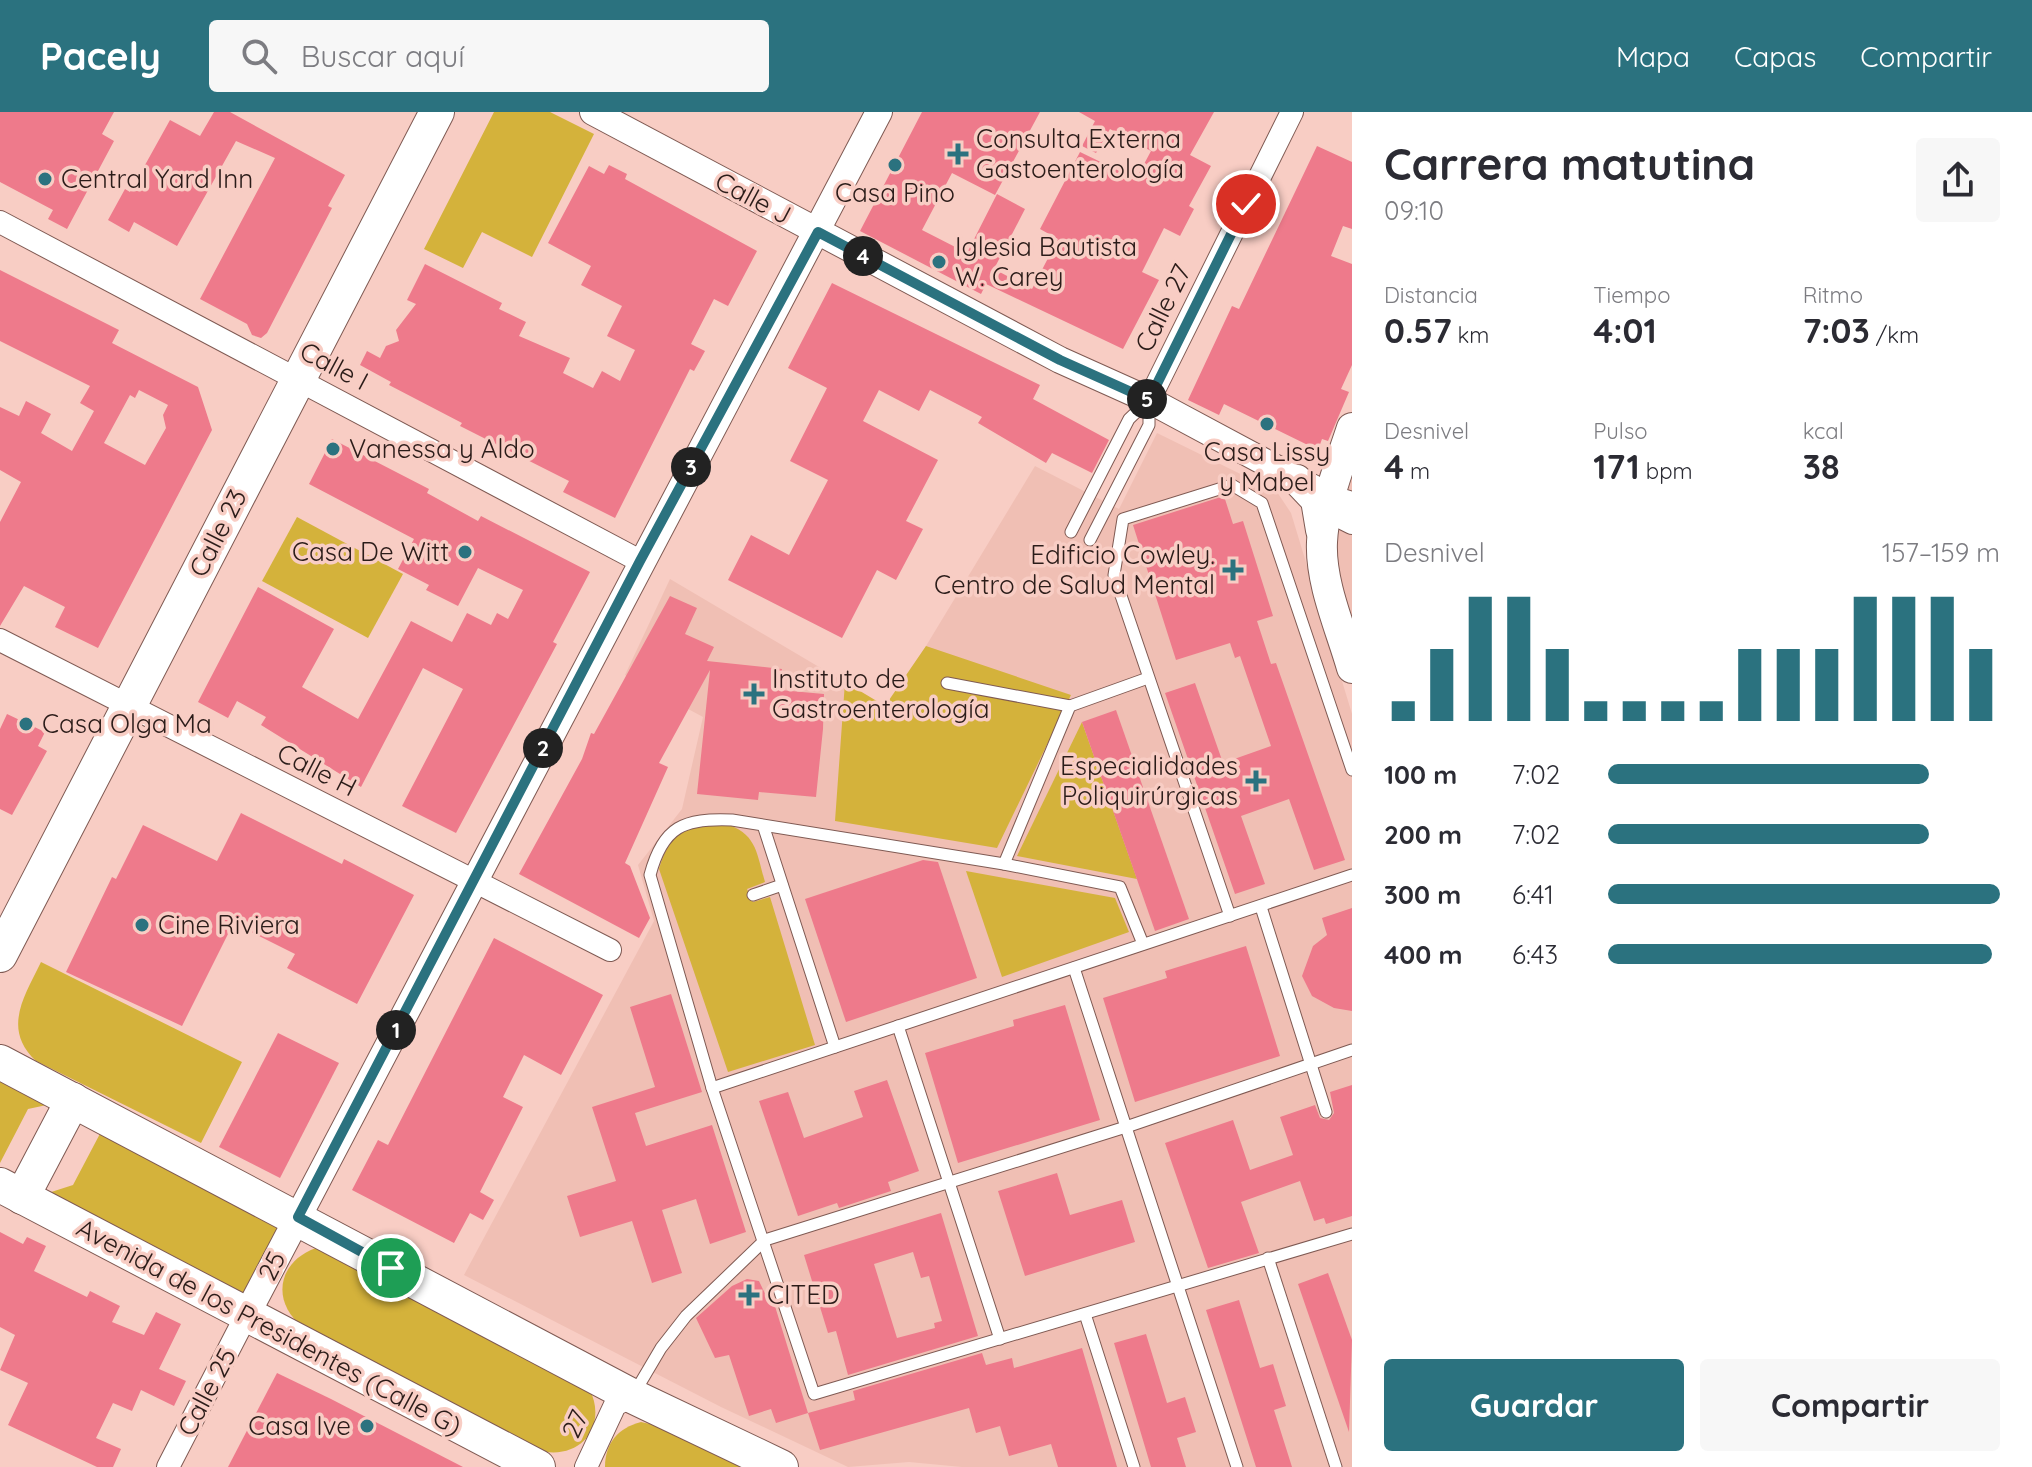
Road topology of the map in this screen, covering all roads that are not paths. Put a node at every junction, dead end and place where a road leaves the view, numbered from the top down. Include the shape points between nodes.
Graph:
1 (437, 112) edge
2 (593, 112) edge
3 (879, 112) edge
4 (1292, 112) edge
5 (0, 222) edge
6 (818, 232) junction
7 (298, 379) junction
8 (1149, 400) junction
9 (1352, 428) edge
10 (1297, 480) junction
11 (1340, 508) edge
12 (1071, 532) dead end
13 (1090, 540) dead end
14 (1322, 544) junction
15 (640, 561) junction
16 (0, 640) edge
17 (1352, 668) edge
18 (1148, 678) junction
19 (947, 683) dead end
20 (1070, 706) junction
21 (128, 707) junction
22 (1352, 770) edge
23 (764, 828) junction
24 (1004, 864) junction
25 (1352, 875) edge
26 (475, 881) junction
27 (782, 885) junction
28 (753, 895) dead end
29 (1261, 907) junction
30 (1230, 916) junction
31 (1143, 944) junction
32 (610, 950) dead end
33 (0, 955) edge
34 (1074, 968) junction
35 (898, 1026) junction
36 (835, 1047) junction
37 (1352, 1050) edge
38 (0, 1062) edge
39 (1311, 1065) junction
40 (712, 1088) junction
41 (73, 1100) junction
42 (1326, 1112) dead end
43 (1129, 1126) junction
44 (948, 1184) junction
45 (11, 1191) edge
46 (298, 1217) junction
47 (1352, 1234) edge
48 (765, 1240) junction
49 (1268, 1258) junction
50 (1179, 1286) junction
51 (1085, 1314) junction
52 (246, 1316) junction
53 (1000, 1339) junction
54 (620, 1396) junction
55 (168, 1467) edge
56 (538, 1467) edge
57 (586, 1467) edge
58 (781, 1467) edge
59 (1134, 1467) edge
60 (1237, 1467) edge
61 (1336, 1467) edge

1 - 7 main road, Calle 23
2 - 6 street, Calle J
3 - 6 street
4 - 8 street, Calle 27
5 - 7 street, Calle I
6 - 8 street, Calle J via 1060,360
6 - 15 street
7 - 15 street, Calle I
7 - 21 main road, Calle 23
8 - 10 street, Calle J
8 - 12 lane, Calle 27 via 1129,419
8 - 13 lane, Calle 27 via 1149,425
9 - 11 main road
10 - 11 street, Calle J
10 - 14 main road via 1319,507
11 - 14 main road
14 - 17 main road via 1324,570
15 - 26 street
16 - 21 street, Calle H
18 - 20 lane
18 - 22 lane via 1114,575 1123,519 1232,485 1262,503
18 - 30 lane
19 - 20 lane
20 - 24 lane
21 - 26 street, Calle H
21 - 33 main road, Calle 23
23 - 24 lane
23 - 27 lane
23 - 40 lane via 697,819 673,830 656,853 650,875
24 - 31 lane via 1120,887
25 - 29 lane
26 - 32 street, Calle H
26 - 46 street
27 - 28 lane
27 - 36 lane
29 - 30 lane
29 - 39 lane
30 - 31 lane
31 - 34 lane
34 - 35 lane
34 - 43 lane
35 - 36 lane
35 - 44 lane
36 - 40 lane
37 - 39 lane
38 - 41 main road
39 - 42 lane
39 - 43 lane
40 - 48 lane
41 - 45 main road
41 - 46 main road
43 - 44 lane
43 - 50 lane
44 - 48 lane
44 - 53 lane
45 - 52 main road, Avenida de los Presidentes (Calle G)
46 - 52 street, 25
46 - 54 main road
47 - 49 lane
48 - 53 lane via 814,1394
48 - 54 lane via 686,1316
49 - 50 lane
49 - 61 lane
50 - 51 lane
50 - 60 lane
51 - 53 lane
51 - 59 lane
52 - 55 street, Calle 25
52 - 56 main road, Avenida de los Presidentes (Calle G)
54 - 57 street, 27
54 - 58 main road

